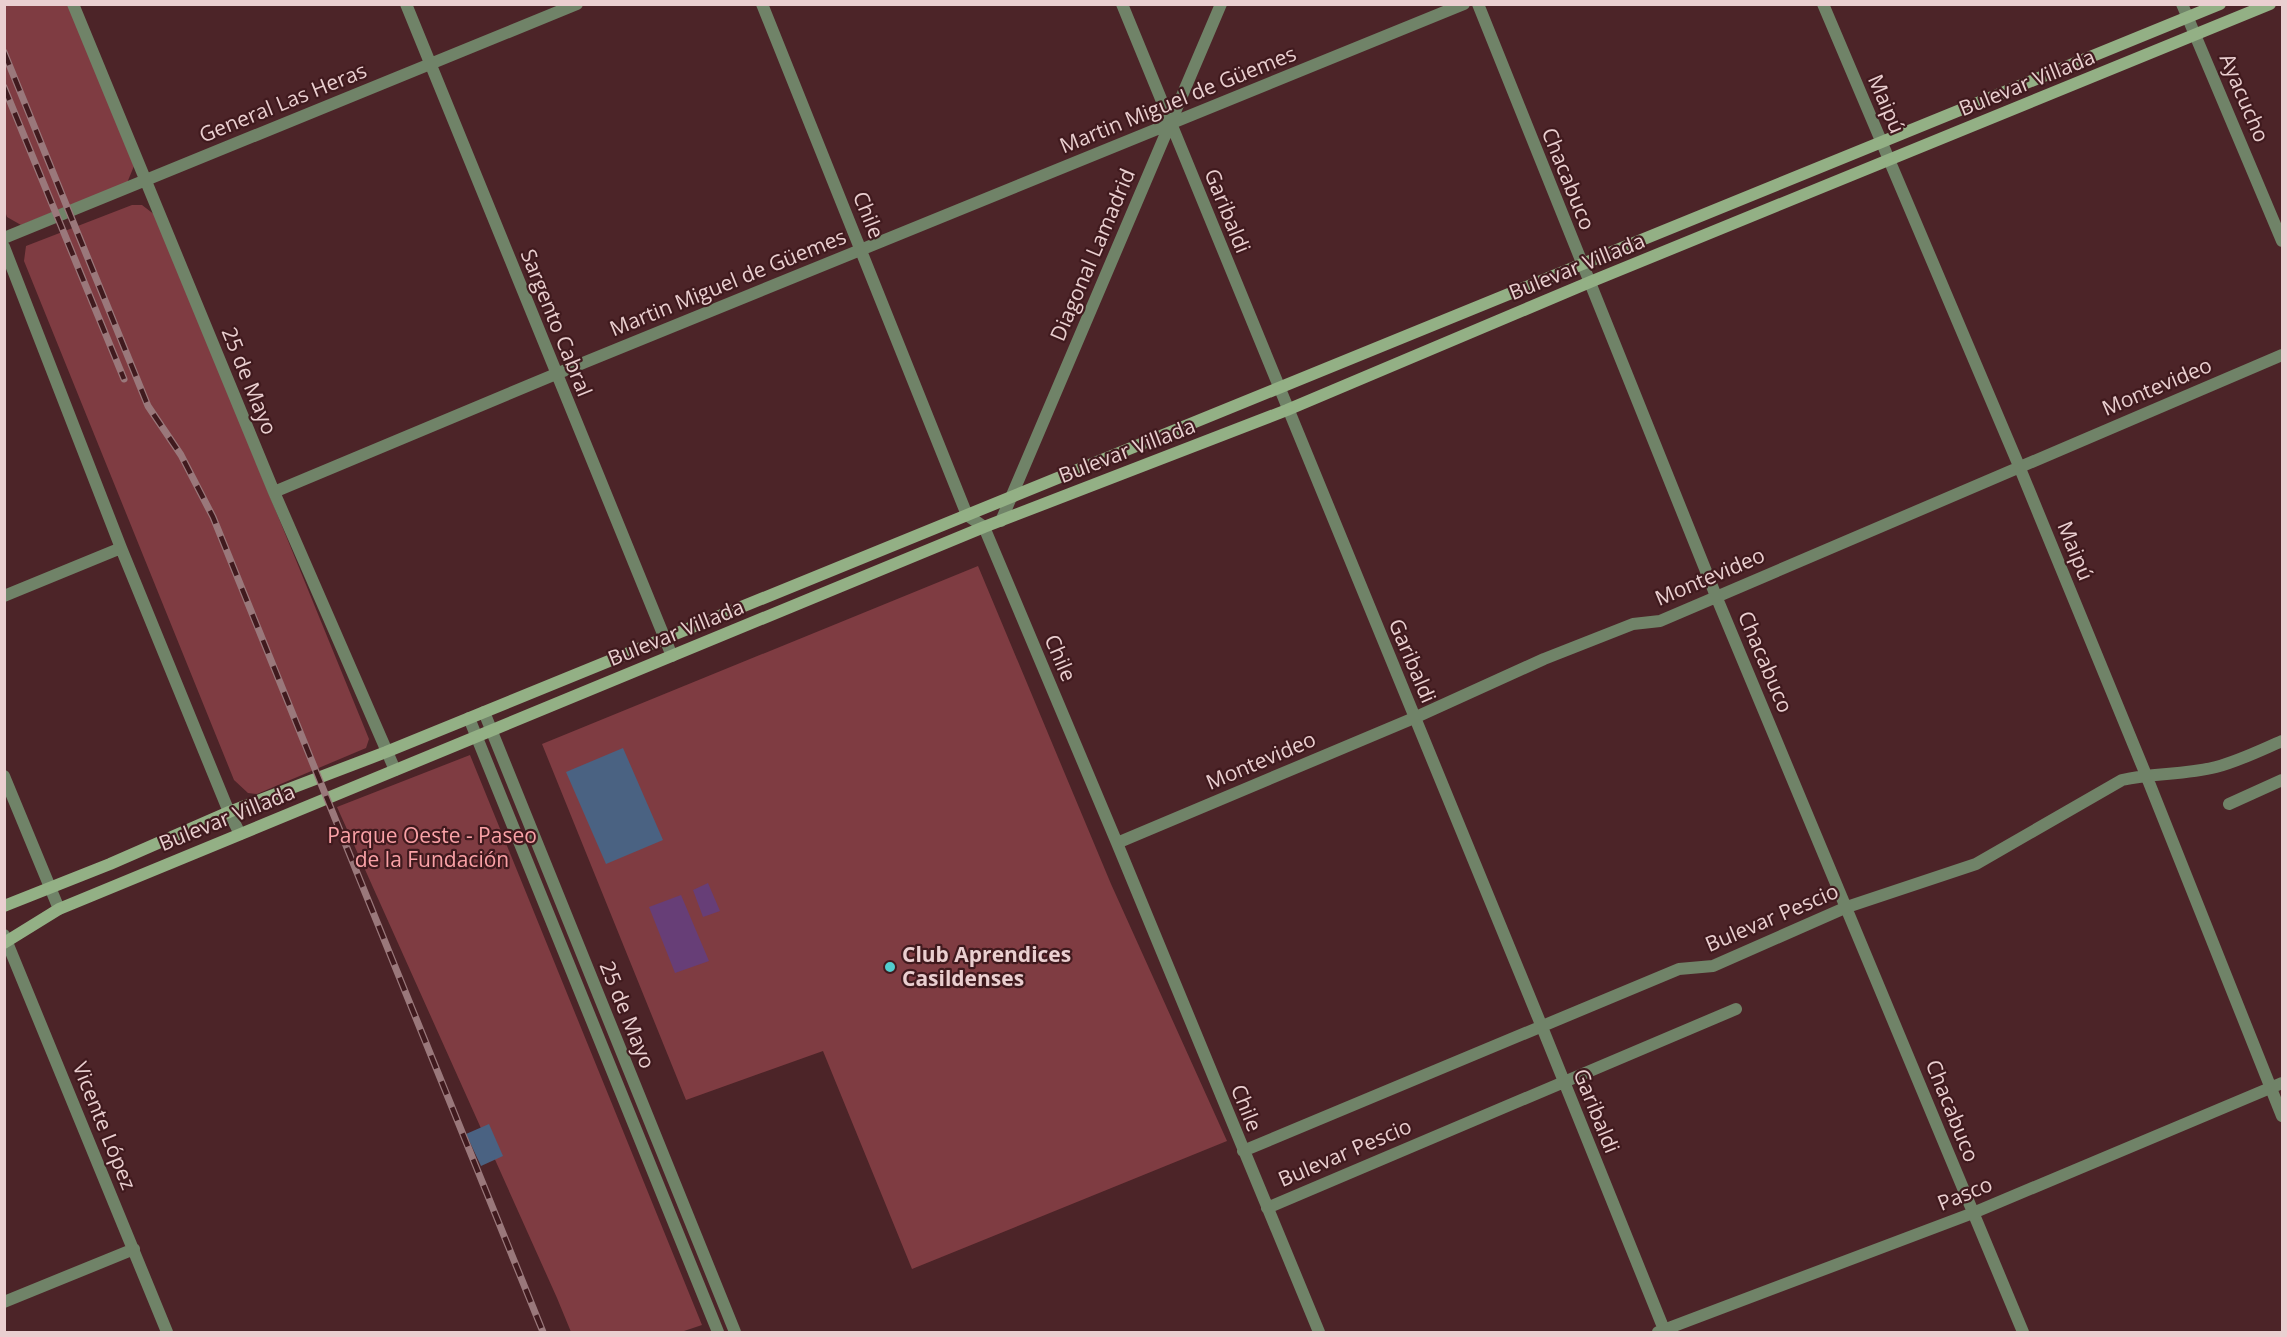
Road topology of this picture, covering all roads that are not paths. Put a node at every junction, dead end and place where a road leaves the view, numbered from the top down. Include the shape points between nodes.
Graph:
1 (73, 4) edge
2 (406, 4) edge
3 (577, 4) edge
4 (762, 4) edge
5 (1122, 4) edge
6 (1221, 4) edge
7 (1464, 4) edge
8 (1478, 4) edge
9 (1823, 4) edge
10 (2182, 4) edge
11 (2220, 4) edge
12 (2270, 4) edge
13 (2188, 18) junction
14 (2196, 36) junction
15 (430, 64) junction
16 (1170, 124) junction
17 (1881, 143) junction
18 (1888, 161) junction
19 (145, 181) junction
20 (4, 238) edge
21 (2283, 241) edge
22 (4, 248) edge
23 (861, 250) junction
24 (1581, 264) junction
25 (1590, 282) junction
26 (2283, 355) edge
27 (556, 374) junction
28 (1278, 388) junction
29 (1287, 410) junction
30 (2019, 466) junction
31 (274, 492) junction
32 (1010, 497) junction
33 (967, 515) junction
34 (1001, 521) junction
35 (984, 527) junction
36 (121, 548) junction
37 (4, 596) edge
38 (1716, 596) junction
39 (664, 638) junction
40 (672, 656) junction
41 (484, 712) junction
42 (469, 718) junction
43 (1414, 718) junction
44 (491, 730) junction
45 (476, 736) junction
46 (2283, 741) edge
47 (386, 752) junction
48 (395, 770) junction
49 (2146, 774) junction
50 (4, 776) edge
51 (2283, 780) edge
52 (2229, 804) dead end
53 (229, 812) junction
54 (240, 834) junction
55 (1117, 843) junction
56 (49, 888) junction
57 (4, 906) edge
58 (1847, 907) junction
59 (58, 909) junction
60 (6, 940) edge
61 (1736, 1009) dead end
62 (1542, 1027) junction
63 (1563, 1082) junction
64 (2277, 1086) edge
65 (2283, 1116) edge
66 (1243, 1151) junction
67 (1267, 1208) junction
68 (1973, 1213) junction
69 (134, 1249) junction
70 (4, 1302) edge
71 (167, 1332) edge
72 (718, 1332) edge
73 (735, 1332) edge
74 (1319, 1332) edge
75 (1663, 1332) edge
76 (2023, 1332) edge

1 - 19 street, 25 de Mayo
2 - 15 street, Sargento Cabral
3 - 15 street, General Las Heras
4 - 23 street, Chile
5 - 16 street, Garibaldi
6 - 16 street, Diagonal Lamadrid
7 - 16 street, Martin Miguel de Güemes
8 - 24 street, Chacabuco
9 - 17 street, Maipú
10 - 13 street, Ayacucho
11 - 13 main road, Bulevar Villada
12 - 14 main road, Bulevar Villada
13 - 14 street, Ayacucho
13 - 17 main road, Bulevar Villada
14 - 18 main road, Bulevar Villada
14 - 21 street, Ayacucho
15 - 19 street, General Las Heras
15 - 27 street, Sargento Cabral
16 - 23 street, Martin Miguel de Güemes
16 - 28 street, Garibaldi
16 - 32 street, Diagonal Lamadrid
17 - 18 street, Maipú
17 - 24 main road, Bulevar Villada
18 - 25 main road, Bulevar Villada
18 - 30 street, Maipú
19 - 20 street, General Las Heras
19 - 31 street, 25 de Mayo
22 - 36 street
23 - 27 street, Martin Miguel de Güemes
23 - 33 street, Chile
24 - 25 street, Chacabuco
24 - 28 main road, Bulevar Villada
25 - 29 main road, Bulevar Villada
25 - 38 street, Chacabuco
26 - 30 street, Montevideo
27 - 31 street, Martin Miguel de Güemes
27 - 39 street, Sargento Cabral
28 - 29 street, Garibaldi
28 - 32 main road, Bulevar Villada
29 - 34 main road, Bulevar Villada
29 - 43 street, Garibaldi
30 - 38 street, Montevideo
30 - 49 street, Maipú
31 - 47 street, 25 de Mayo
32 - 33 main road, Bulevar Villada
32 - 34 street, Diagonal Lamadrid
33 - 35 street
33 - 39 main road, Bulevar Villada
34 - 35 main road, Bulevar Villada
35 - 40 main road, Bulevar Villada
35 - 55 street, Chile
36 - 37 street
36 - 53 street
38 - 43 street, Montevideo via 1660,621 1633,624 1544,659
38 - 58 street, Chacabuco
39 - 40 street, Sargento Cabral
39 - 41 main road, Bulevar Villada
40 - 44 main road, Bulevar Villada
41 - 42 main road, Bulevar Villada
41 - 44 street, 25 de Mayo
42 - 45 street, 25 de Mayo
42 - 47 main road, Bulevar Villada
43 - 55 street, Montevideo
43 - 62 street, Garibaldi
44 - 45 main road, Bulevar Villada
44 - 73 street, 25 de Mayo
45 - 48 main road, Bulevar Villada
45 - 72 street, 25 de Mayo
46 - 49 street, Bulevar Pescio via 2218,766
47 - 48 street, 25 de Mayo
47 - 53 main road, Bulevar Villada
48 - 54 main road, Bulevar Villada
49 - 58 street, Bulevar Pescio via 2122,780 1976,864
49 - 64 street, Maipú
50 - 56 street
51 - 52 street
53 - 54 street
53 - 56 main road, Bulevar Villada
54 - 59 main road, Bulevar Villada
55 - 66 street, Chile
56 - 57 main road, Bulevar Villada
56 - 59 street
58 - 62 street, Bulevar Pescio via 1713,966 1679,969
58 - 68 street, Chacabuco
59 - 60 main road, Bulevar Villada
60 - 69 street, Vicente López
61 - 63 street, Bulevar Pescio
62 - 63 street, Garibaldi
62 - 66 street, Bulevar Pescio
63 - 67 street, Bulevar Pescio
63 - 75 street, Garibaldi
64 - 65 street, Maipú
64 - 68 street, Pasco
66 - 67 street, Chile
67 - 74 street, Chile
68 - 75 street, Pasco
68 - 76 street, Chacabuco
69 - 70 street
69 - 71 street, Vicente López

